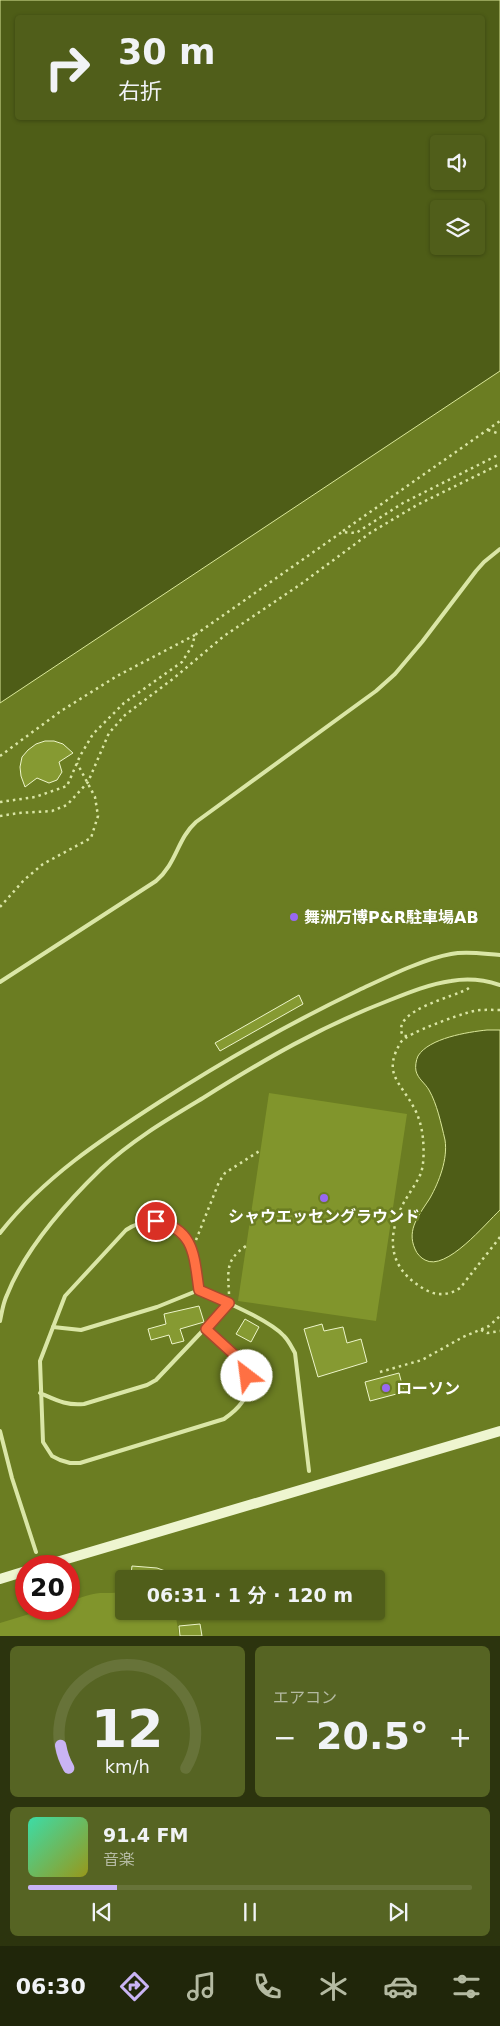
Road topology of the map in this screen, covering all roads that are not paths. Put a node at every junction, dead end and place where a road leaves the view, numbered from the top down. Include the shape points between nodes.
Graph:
1 (500, 549) edge
2 (500, 955) edge
3 (0, 982) edge
4 (500, 985) edge
5 (0, 1232) edge
6 (199, 1290) junction
7 (229, 1303) junction
8 (0, 1321) edge
9 (53, 1326) junction
10 (206, 1329) junction
11 (40, 1392) junction
12 (0, 1431) edge
13 (500, 1431) edge
14 (310, 1471) dead end
15 (36, 1552) dead end
16 (80, 1555) edge
17 (15, 1574) edge
18 (0, 1579) edge

1 - 3 lane via 484,562 395,674 354,709 196,822 185,833 170,867 156,881
2 - 5 lane via 461,953 442,956 317,1010 264,1037 89,1148 40,1189
4 - 8 lane via 452,980 418,989 323,1027 154,1126 103,1167 75,1195 25,1261 6,1296
6 - 7 lane
6 - 9 lane via 158,1307 81,1330
6 - 9 lane via 193,1249 182,1234 167,1223 136,1224 119,1236 66,1296
7 - 10 lane
7 - 14 lane via 272,1327 295,1353
9 - 11 lane via 40,1361
10 - 11 lane via 156,1380 147,1385 74,1405
10 - 11 lane via 240,1360 247,1376 248,1385 242,1402 224,1419 92,1460 70,1463 52,1456 43,1442
12 - 15 lane
13 - 16 street
17 - 18 street

